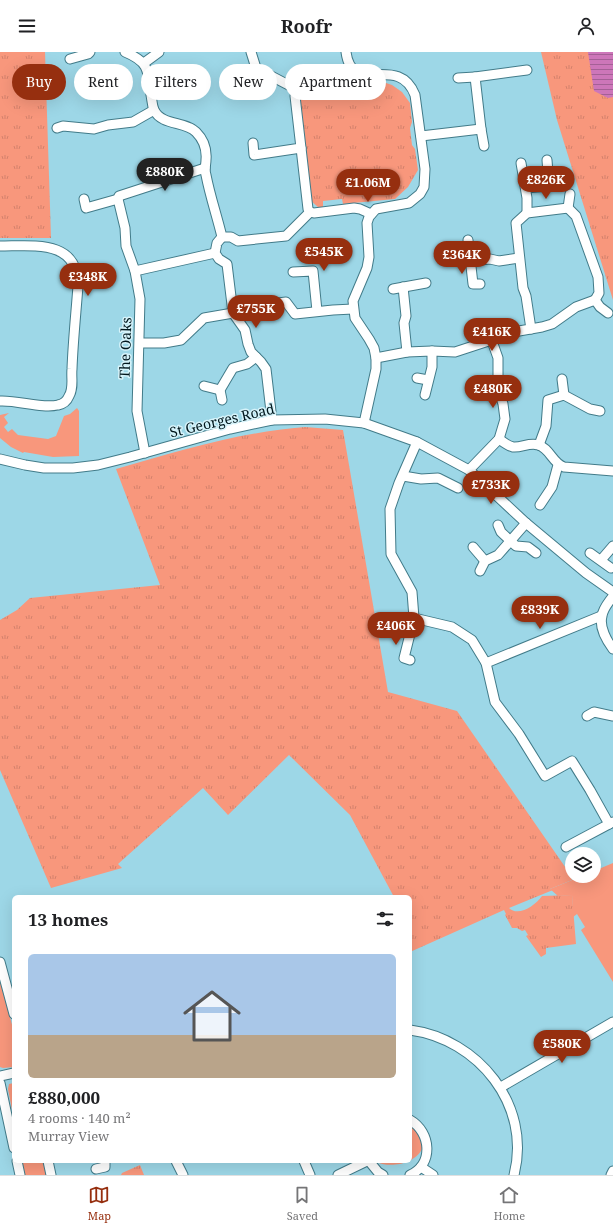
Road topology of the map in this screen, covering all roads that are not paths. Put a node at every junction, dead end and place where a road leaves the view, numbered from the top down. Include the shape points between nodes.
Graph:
1 (90, 52) edge
2 (125, 52) edge
3 (159, 52) edge
4 (251, 52) edge
5 (346, 52) edge
6 (70, 59) dead end
7 (144, 63) junction
8 (349, 64) edge
9 (527, 70) dead end
10 (386, 74) edge
11 (475, 77) junction
12 (458, 78) dead end
13 (285, 83) edge
14 (295, 100) edge
15 (154, 110) junction
16 (57, 128) dead end
17 (481, 129) junction
18 (421, 136) junction
19 (253, 144) dead end
20 (484, 146) dead end
21 (301, 148) junction
22 (547, 160) dead end
23 (521, 163) dead end
24 (205, 168) junction
25 (526, 188) junction
26 (570, 194) dead end
27 (118, 197) junction
28 (86, 207) dead end
29 (568, 208) junction
30 (310, 212) junction
31 (527, 213) junction
32 (371, 214) junction
33 (222, 237) junction
34 (468, 240) dead end
35 (0, 246) edge
36 (215, 254) junction
37 (519, 258) junction
38 (471, 261) junction
39 (135, 270) junction
40 (293, 272) dead end
41 (426, 283) dead end
42 (480, 284) dead end
43 (403, 288) junction
44 (393, 289) dead end
45 (596, 300) junction
46 (353, 310) junction
47 (317, 311) junction
48 (608, 313) dead end
49 (233, 314) junction
50 (531, 329) junction
51 (492, 341) junction
52 (140, 343) junction
53 (432, 351) junction
54 (407, 352) junction
55 (256, 357) junction
56 (376, 358) junction
57 (417, 378) dead end
58 (562, 378) dead end
59 (428, 380) junction
60 (204, 386) dead end
61 (425, 394) dead end
62 (564, 395) junction
63 (0, 400) edge
64 (600, 411) dead end
65 (272, 420) junction
66 (364, 423) junction
67 (499, 439) junction
68 (417, 442) junction
69 (539, 445) junction
70 (145, 453) junction
71 (0, 459) edge
72 (558, 465) junction
73 (469, 470) junction
74 (613, 471) edge
75 (403, 476) junction
76 (458, 488) dead end
77 (540, 505) dead end
78 (526, 523) junction
79 (498, 525) dead end
80 (511, 540) junction
81 (613, 546) edge
82 (473, 547) dead end
83 (536, 553) dead end
84 (590, 553) dead end
85 (601, 560) junction
86 (485, 561) junction
87 (611, 568) dead end
88 (480, 572) dead end
89 (613, 592) edge
90 (613, 596) edge
91 (602, 616) junction
92 (414, 618) junction
93 (613, 649) edge
94 (410, 660) dead end
95 (486, 663) junction
96 (587, 716) dead end
97 (613, 716) edge
98 (611, 823) edge
99 (566, 847) dead end
100 (0, 962) edge
101 (12, 1007) edge
102 (613, 1022) edge
103 (412, 1030) edge
104 (12, 1073) edge
105 (0, 1076) edge
106 (0, 1083) edge
107 (501, 1088) junction
108 (412, 1122) edge
109 (12, 1139) edge
110 (17, 1163) edge
111 (48, 1163) edge
112 (105, 1163) edge
113 (177, 1163) edge
114 (305, 1163) edge
115 (364, 1163) edge
116 (370, 1163) edge
117 (421, 1167) junction
118 (96, 1169) dead end
119 (613, 1171) edge
120 (20, 1175) edge
121 (51, 1175) edge
122 (183, 1175) edge
123 (310, 1175) edge
124 (338, 1175) edge
125 (383, 1175) edge
126 (410, 1175) edge
127 (432, 1175) edge
128 (514, 1175) edge
129 (611, 1175) edge

1 - 6 street
2 - 7 street
3 - 7 street
4 - 13 street via 256,68
5 - 8 street
7 - 15 street
9 - 11 street
10 - 18 street via 399,76 412,87
11 - 12 street
11 - 17 street
14 - 21 street
15 - 16 street via 133,122 94,129 63,126
15 - 24 street via 165,120 196,132 202,139 207,154
17 - 18 street
17 - 20 street
18 - 32 street via 425,179 420,194 409,203 376,209
19 - 21 street via 254,154
21 - 30 street
22 - 25 street via 549,186
23 - 25 street via 520,173
24 - 27 street
24 - 33 street
25 - 31 street
26 - 29 street
27 - 28 street
27 - 39 street, The Oaks via 126,246
29 - 31 street
29 - 45 street via 576,216 598,277 599,293
30 - 32 street via 360,208
30 - 33 street via 286,236 238,241
31 - 37 street via 516,223
32 - 46 street via 367,223 367,268 354,296
33 - 36 street via 217,243
34 - 38 street
35 - 63 street via 42,246 69,256 76,268 78,286 70,395 64,403 48,406
36 - 39 street
36 - 49 street via 227,264
37 - 38 street
37 - 50 street
38 - 42 street via 473,284
39 - 52 street, The Oaks via 140,299
40 - 47 street via 318,270
41 - 43 street
43 - 44 street
43 - 54 street
45 - 48 street
45 - 50 street via 576,307 552,324
46 - 47 street
46 - 56 street via 355,318 374,348
47 - 49 street via 295,314 286,302 247,307
49 - 52 street via 204,318 181,340
49 - 55 street via 245,330 250,348
50 - 51 street
51 - 53 street via 455,352
51 - 67 street via 498,358 498,388 505,419
52 - 70 street, The Oaks via 137,411
53 - 54 street
53 - 59 street via 432,367
54 - 56 street
55 - 60 street via 247,364 233,368 221,395
55 - 65 street via 266,369
56 - 66 street
57 - 59 street
58 - 62 street
59 - 61 street
62 - 64 street via 590,410
62 - 69 street via 548,400 546,426
65 - 66 street, St Georges Road via 304,418
65 - 70 street, St Georges Road
66 - 68 street, St Georges Road
67 - 69 street via 513,447
67 - 73 street
68 - 73 street, St Georges Road
68 - 75 street
69 - 72 street via 546,449
70 - 71 street, St Georges Road via 73,468 44,468
72 - 74 street
72 - 77 street via 552,487
73 - 78 street, St Georges Road
75 - 76 street via 438,478
75 - 92 street via 390,509 391,554 412,592
78 - 80 street
78 - 89 street, St Georges Road
79 - 80 street via 501,532
80 - 83 street via 516,546 528,547
80 - 86 street via 498,555
81 - 85 street
82 - 86 street
84 - 85 street
85 - 87 street
86 - 88 street
90 - 91 street
91 - 93 street via 601,622
91 - 95 street
92 - 94 street via 404,658
92 - 95 street via 452,627 472,640
95 - 98 street via 495,702 545,776 572,761
96 - 97 street via 594,712
98 - 99 street
100 - 101 street
102 - 107 street
103 - 107 street via 429,1033 457,1045 481,1064
104 - 105 street
106 - 109 street
107 - 128 street via 510,1107 517,1139
108 - 117 street via 422,1130 427,1141 427,1152
110 - 120 street
111 - 121 street
112 - 118 street via 105,1167
113 - 122 street
114 - 123 street
115 - 124 street
116 - 125 street
117 - 126 street
117 - 127 street
119 - 129 street

